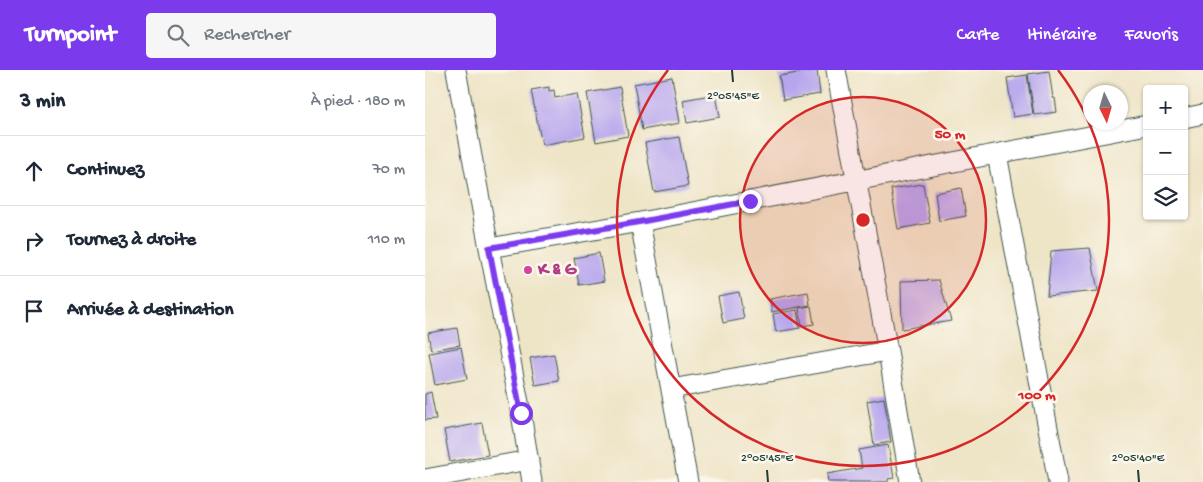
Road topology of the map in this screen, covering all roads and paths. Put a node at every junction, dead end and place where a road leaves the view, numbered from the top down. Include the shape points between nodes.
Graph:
1 (457, 70) edge
2 (837, 70) edge
3 (1203, 114) edge
4 (1188, 117) edge
5 (1143, 126) edge
6 (997, 154) junction
7 (857, 181) junction
8 (639, 222) junction
9 (489, 248) junction
10 (888, 351) junction
11 (671, 389) junction
12 (529, 460) junction
13 (425, 479) edge
14 (532, 482) edge
15 (688, 482) edge
16 (910, 482) edge
17 (1058, 482) edge

1 - 9 street
2 - 7 street
3 - 4 street
5 - 6 street
6 - 7 street
6 - 17 street
7 - 8 street
7 - 10 street
8 - 9 street
8 - 11 street
9 - 12 street
10 - 11 street
10 - 16 street
11 - 15 street
12 - 13 street
12 - 14 street

